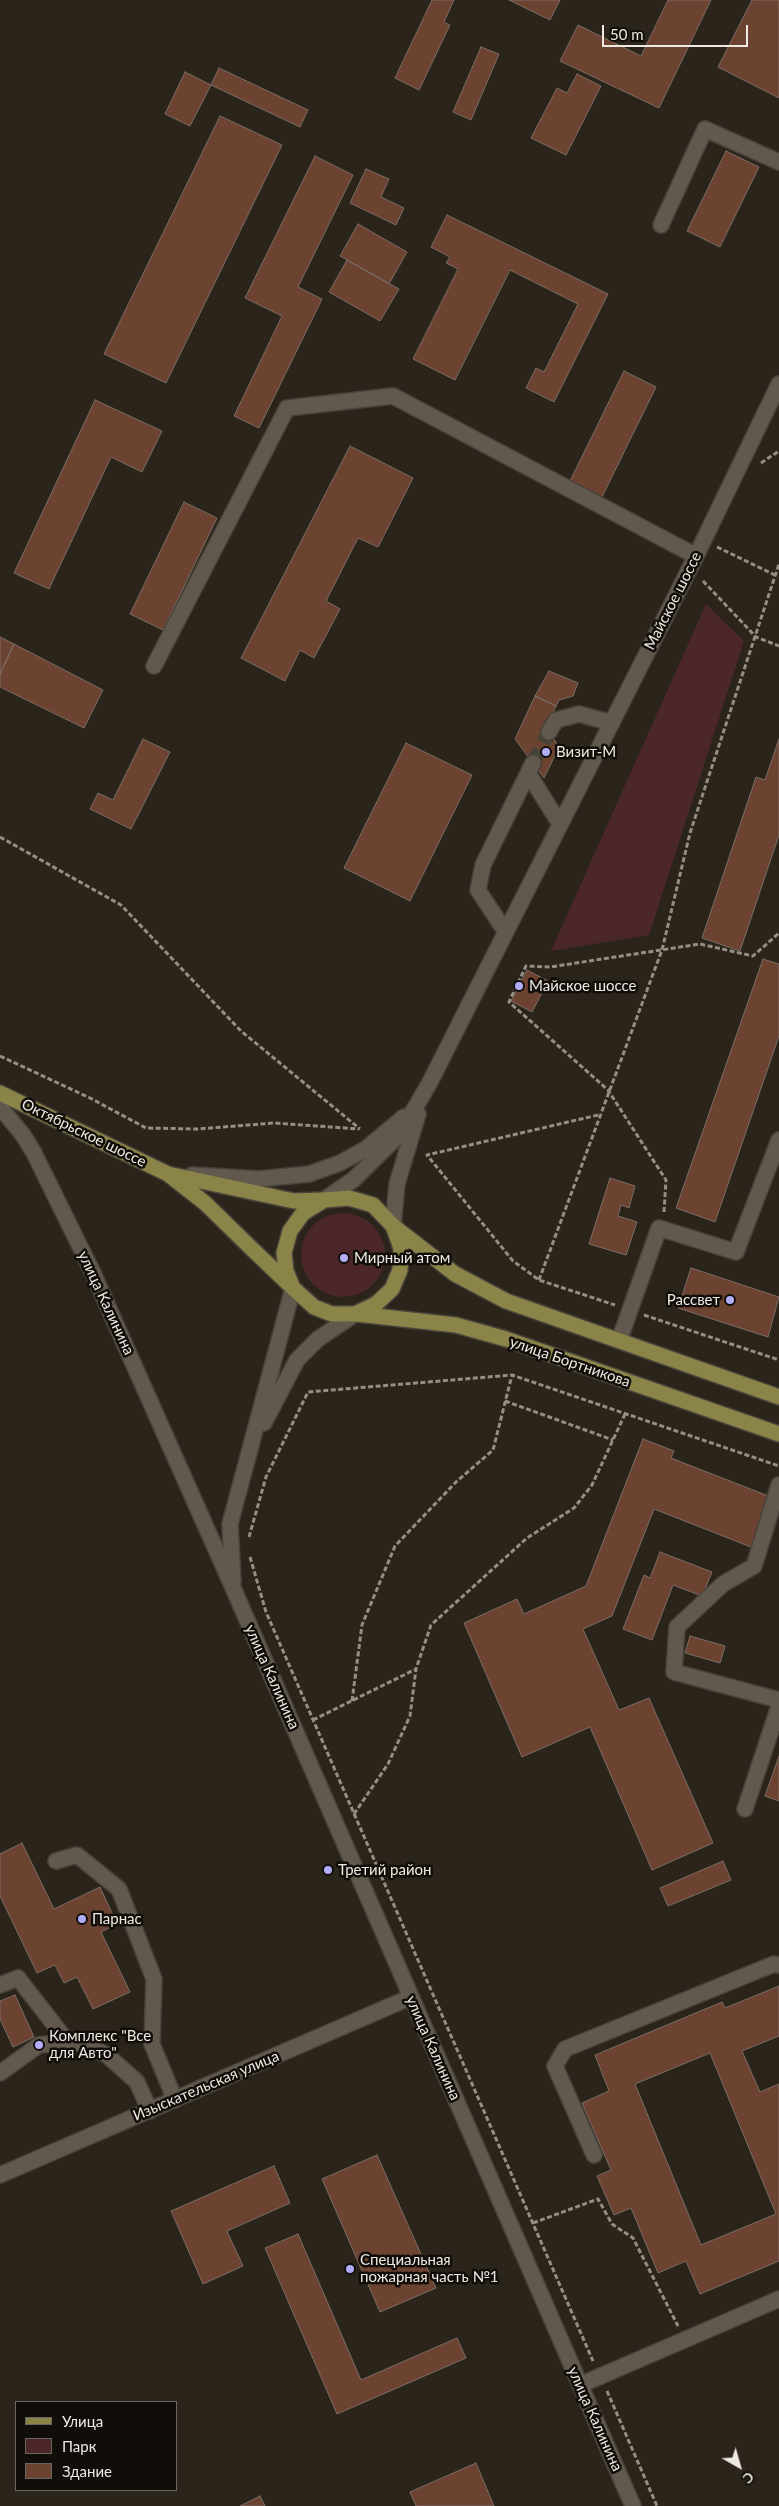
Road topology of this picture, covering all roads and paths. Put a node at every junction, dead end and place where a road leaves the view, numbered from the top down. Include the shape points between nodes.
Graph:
1 (779, 162) edge
2 (661, 225) dead end
3 (779, 384) edge
4 (717, 547) dead end
5 (696, 556) junction
6 (779, 564) edge
7 (775, 575) junction
8 (702, 580) dead end
9 (756, 637) junction
10 (779, 646) edge
11 (154, 666) dead end
12 (612, 723) junction
13 (549, 732) tunnel mouth
14 (560, 824) junction
15 (0, 838) edge
16 (505, 931) junction
17 (779, 933) edge
18 (662, 950) junction
19 (0, 1056) edge
20 (428, 1084) junction
21 (608, 1090) junction
22 (0, 1093) edge
23 (0, 1107) edge
24 (598, 1116) junction
25 (360, 1129) junction
26 (367, 1130) dead end
27 (779, 1140) edge
28 (168, 1174) junction
29 (324, 1200) junction
30 (393, 1226) junction
31 (659, 1228) junction
32 (539, 1280) junction
33 (293, 1288) junction
34 (630, 1310) junction
35 (355, 1314) junction
36 (619, 1341) junction
37 (779, 1360) edge
38 (512, 1375) junction
39 (779, 1397) edge
40 (505, 1401) junction
41 (625, 1414) junction
42 (779, 1434) edge
43 (613, 1440) junction
44 (251, 1449) junction
45 (779, 1466) edge
46 (779, 1485) edge
47 (246, 1544) dead end
48 (249, 1553) dead end
49 (234, 1590) junction
50 (416, 1669) junction
51 (779, 1700) edge
52 (352, 1701) junction
53 (779, 1706) edge
54 (313, 1720) junction
55 (745, 1809) dead end
56 (354, 1814) junction
57 (56, 1861) dead end
58 (779, 1965) edge
59 (0, 1985) edge
60 (411, 1997) junction
61 (67, 2041) junction
62 (0, 2073) edge
63 (175, 2100) junction
64 (150, 2111) junction
65 (594, 2155) dead end
66 (0, 2175) edge
67 (533, 2223) junction
68 (779, 2299) edge
69 (686, 2340) junction
70 (601, 2377) junction
71 (580, 2385) junction
72 (633, 2506) edge
73 (657, 2506) edge

1 - 2 street via 705,129
3 - 5 street, Майское шоссе
4 - 7 path
5 - 11 street via 393,396 287,408
5 - 12 street, Майское шоссе
6 - 7 path
7 - 9 path
8 - 9 path
9 - 10 path
9 - 18 path via 690,833
12 - 13 street via 579,714 556,720
12 - 14 street, Майское шоссе
14 - 16 street, Майское шоссе
14 - 16 street via 531,768 483,865 478,890
15 - 25 path via 121,905 241,1031
16 - 20 street, Майское шоссе
17 - 18 path via 753,956 700,944
18 - 21 path
18 - 21 path via 550,967 526,966 509,1002
19 - 25 path via 146,1128 197,1129 274,1123
20 - 28 street, Майское шоссе via 410,1111 367,1148 340,1163 309,1174 259,1179
20 - 29 street, Майское шоссе via 399,1135 353,1180
20 - 30 street, Майское шоссе via 397,1184
21 - 24 path
21 - 31 path via 666,1180
22 - 28 main road, Октябрьское шоссе
23 - 49 street, улица Калинина via 23,1135 64,1212
24 - 32 path
24 - 32 path via 427,1155 514,1261
25 - 26 path
27 - 31 street via 736,1252
28 - 29 main road, Октябрьское шоссе via 294,1201
28 - 33 main road, Октябрьское шоссе via 205,1203
29 - 30 main road via 349,1198 373,1205
29 - 33 main road via 304,1213 290,1231 284,1253 286,1271
30 - 35 main road via 401,1248 400,1270 392,1289 376,1304
30 - 36 main road via 455,1274 506,1301
31 - 34 street
32 - 34 path
33 - 35 main road via 314,1307 332,1314
33 - 44 street, улица Калинина
34 - 36 street
34 - 37 path
35 - 42 main road, улица Бортникова via 456,1325 506,1339
35 - 44 street, улица Калинина via 318,1339 297,1360
36 - 39 main road
38 - 40 path
38 - 41 path
38 - 47 path via 308,1392 266,1477
40 - 43 path
40 - 52 path via 493,1450 456,1482 395,1546 362,1625
41 - 43 path
41 - 45 path
43 - 50 path via 592,1485 574,1508 527,1538 431,1625
44 - 49 street, улица Калинина via 230,1524
46 - 51 street via 754,1566 723,1584 677,1627 674,1672
48 - 54 path via 266,1612
49 - 60 street, улица Калинина
50 - 52 path
50 - 56 path via 410,1716 388,1764
52 - 54 path
53 - 55 street
54 - 56 path
56 - 67 path
57 - 63 street via 77,1855 120,1889 154,1979 152,2044
58 - 65 street via 774,1964 565,2049 555,2066
59 - 61 street via 18,1978
60 - 63 street, Изыскательская улица
60 - 71 street, улица Калинина
61 - 62 street via 39,2045
61 - 64 street via 107,2055 137,2082
63 - 64 street, Изыскательская улица
64 - 66 street, Изыскательская улица
67 - 69 path via 598,2199 612,2224 633,2238
67 - 70 path
68 - 69 street
69 - 70 street
70 - 71 street
70 - 73 path
71 - 72 street, улица Калинина

